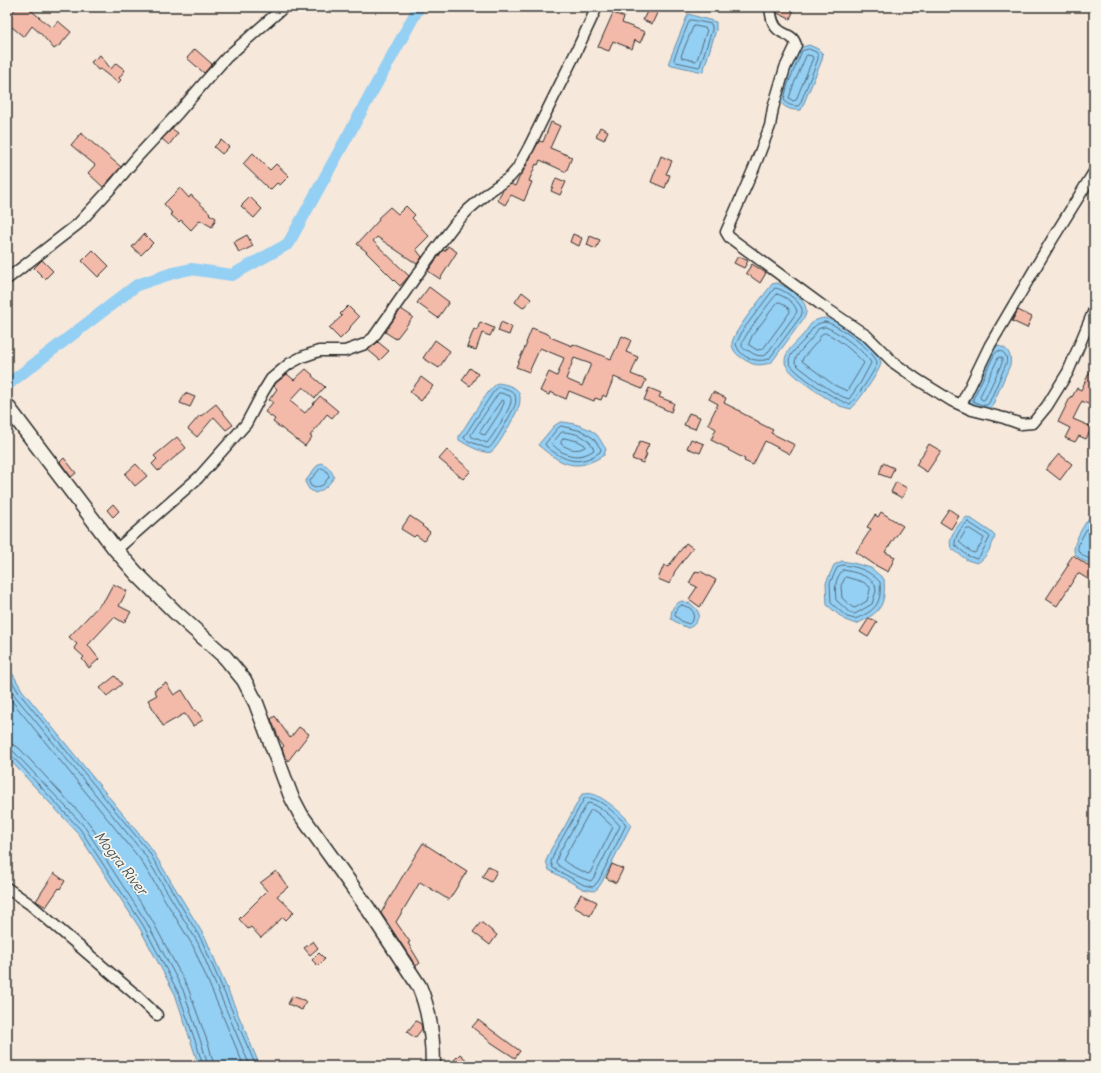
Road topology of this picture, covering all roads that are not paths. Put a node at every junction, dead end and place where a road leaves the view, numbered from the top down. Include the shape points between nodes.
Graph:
1 (284, 7) edge
2 (597, 7) edge
3 (770, 7) edge
4 (1094, 172) edge
5 (7, 278) edge
6 (1094, 310) edge
7 (961, 405) junction
8 (9, 409) edge
9 (116, 550) junction
10 (7, 888) edge
11 (157, 1014) dead end
12 (433, 1066) edge

1 - 5 street via 227,57 78,224
2 - 9 street via 516,169 455,224 373,338 365,344 345,351 319,351 289,364 271,379 246,424 198,478
3 - 7 street via 772,20 778,30 789,35 796,45 785,68 760,154 726,232 734,241 867,336 907,373
4 - 7 street via 990,345
6 - 7 street via 1068,372 1048,406 1033,423 1020,424
8 - 9 street
9 - 12 street via 170,607 225,657 244,680 256,703 291,796 301,815 367,907 419,986 433,1041
10 - 11 street via 31,905

